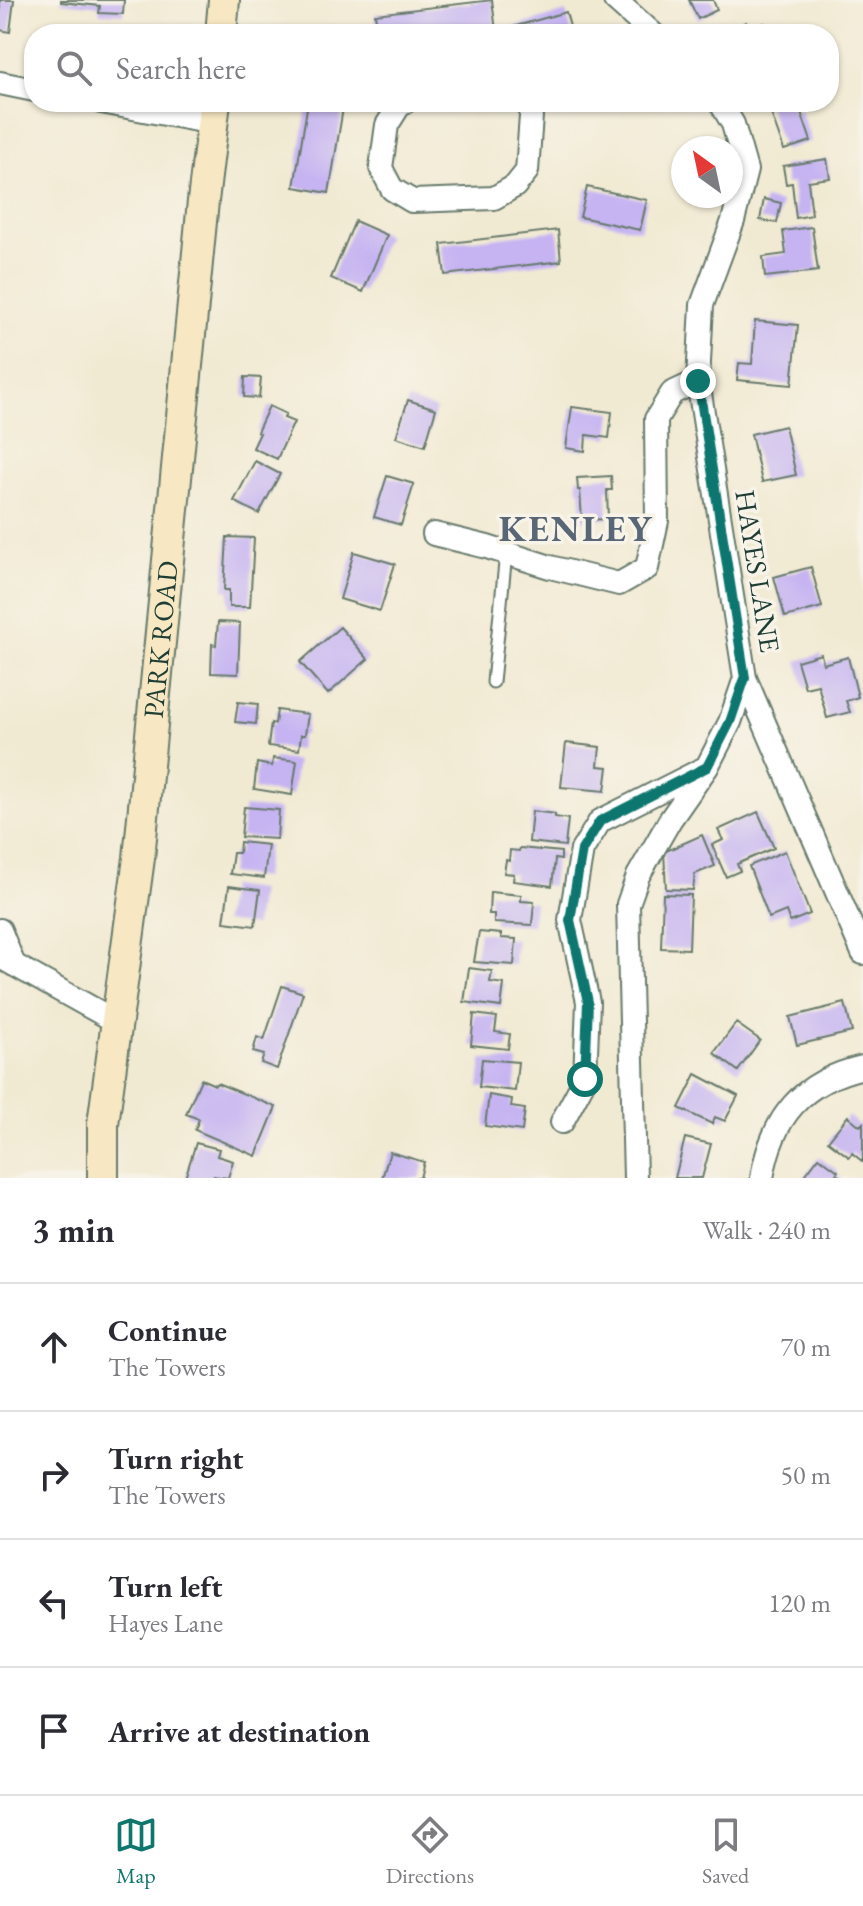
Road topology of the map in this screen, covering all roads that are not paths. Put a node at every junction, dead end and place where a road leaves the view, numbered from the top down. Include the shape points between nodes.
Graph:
1 (224, 0) edge
2 (615, 0) edge
3 (222, 24) edge
4 (642, 24) edge
5 (0, 83) edge
6 (24, 88) edge
7 (214, 112) edge
8 (395, 112) edge
9 (531, 112) edge
10 (726, 112) edge
11 (698, 381) junction
12 (434, 534) dead end
13 (506, 553) junction
14 (745, 678) junction
15 (493, 682) dead end
16 (707, 767) junction
17 (0, 930) edge
18 (863, 953) edge
19 (7, 961) edge
20 (117, 1022) junction
21 (863, 1067) edge
22 (562, 1122) dead end
23 (103, 1178) edge
24 (635, 1178) edge
25 (762, 1178) edge

1 - 3 street
2 - 4 street
5 - 6 street
7 - 20 street, PARK ROAD via 139,858
8 - 9 street via 387,125 381,168 392,189 412,201 494,198 515,186 527,171
10 - 11 street, HAYES LANE via 746,170 702,305
11 - 13 street via 672,393 656,419 657,521 647,568 619,584
11 - 14 street, HAYES LANE
12 - 13 street
13 - 15 lane
14 - 16 street, HAYES LANE
14 - 18 street
16 - 22 street via 600,821 582,850 570,920 588,1002 585,1079
16 - 24 street, HAYES LANE via 670,820 628,904
17 - 19 street
19 - 20 street
20 - 23 street, PARK ROAD via 103,1124
21 - 25 street via 831,1076 786,1113 766,1153

